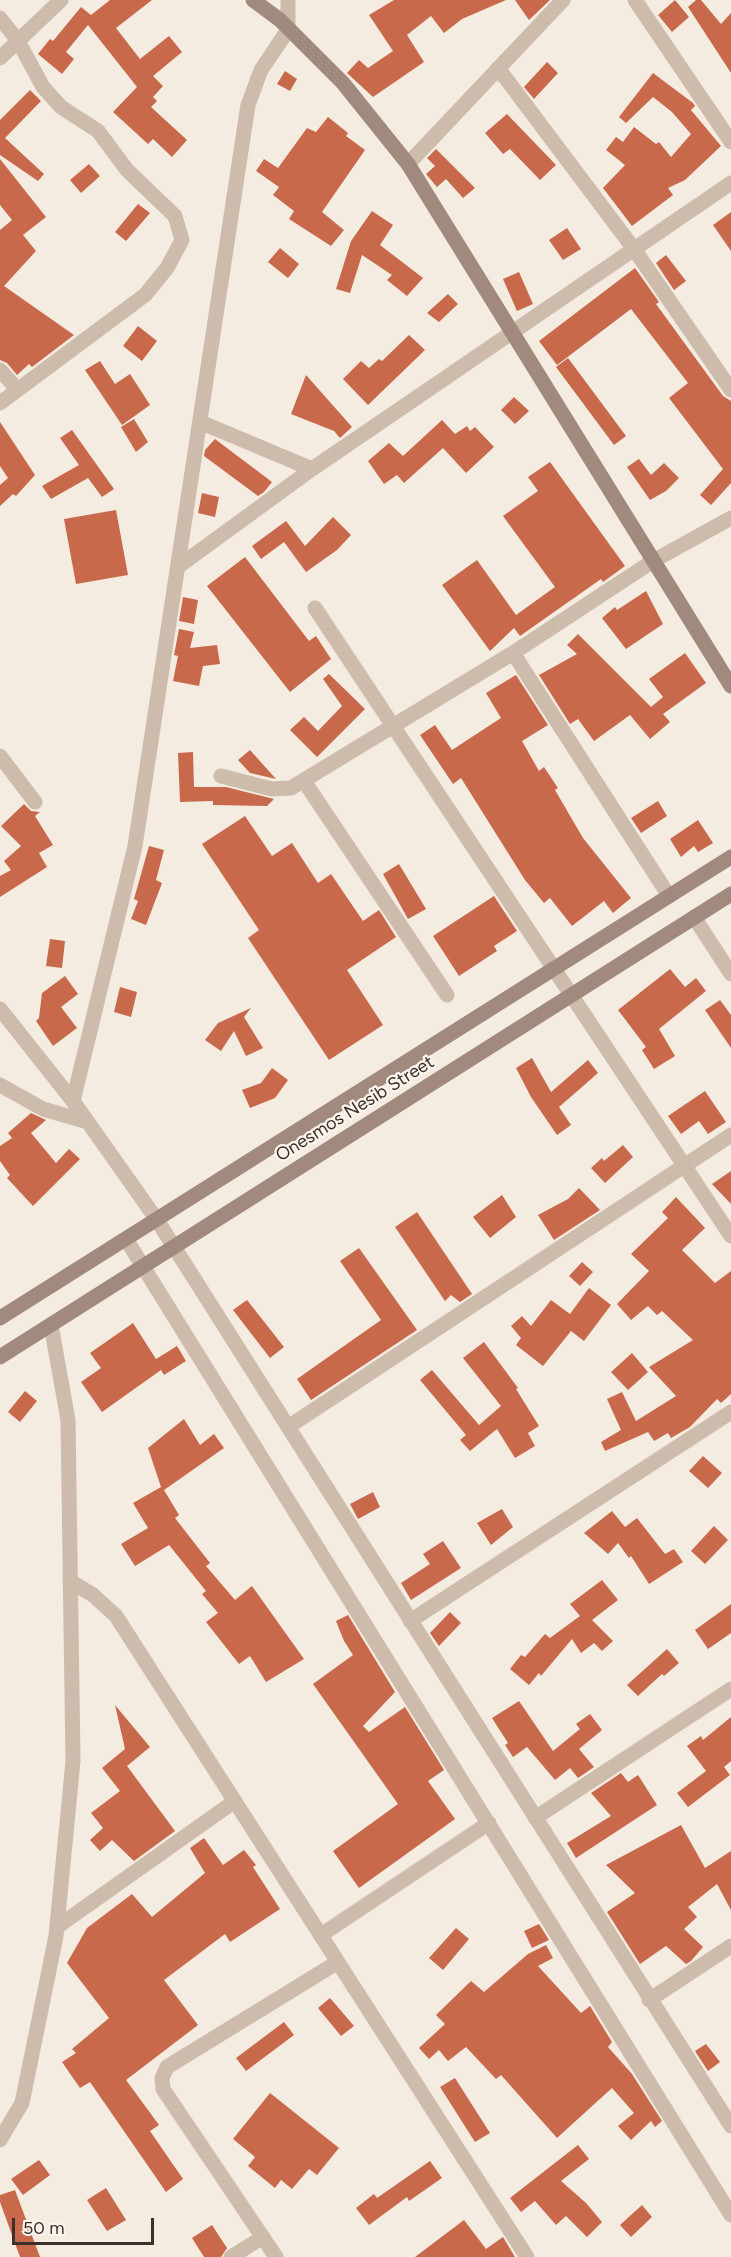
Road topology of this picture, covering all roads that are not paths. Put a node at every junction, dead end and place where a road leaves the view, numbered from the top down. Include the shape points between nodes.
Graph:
1 (61, 0) edge
2 (253, 0) edge
3 (288, 0) edge
4 (563, 0) edge
5 (635, 0) edge
6 (0, 18) edge
7 (284, 25) junction
8 (18, 41) junction
9 (0, 58) edge
10 (498, 68) junction
11 (731, 142) edge
12 (408, 164) junction
13 (731, 183) edge
14 (634, 249) junction
15 (512, 333) junction
16 (0, 370) edge
17 (17, 389) junction
18 (731, 390) edge
19 (0, 402) edge
20 (200, 423) junction
21 (312, 469) junction
22 (731, 518) edge
23 (653, 561) junction
24 (179, 566) junction
25 (315, 608) dead end
26 (513, 653) junction
27 (731, 686) edge
28 (393, 726) junction
29 (0, 756) edge
30 (221, 776) dead end
31 (304, 781) junction
32 (35, 802) dead end
33 (731, 857) edge
34 (731, 894) edge
35 (669, 896) junction
36 (694, 917) junction
37 (554, 969) junction
38 (731, 974) edge
39 (447, 995) dead end
40 (571, 995) junction
41 (0, 1009) edge
42 (0, 1085) edge
43 (73, 1101) junction
44 (88, 1122) junction
45 (731, 1135) edge
46 (684, 1166) junction
47 (157, 1220) junction
48 (731, 1236) edge
49 (126, 1239) junction
50 (174, 1247) junction
51 (143, 1266) junction
52 (0, 1318) edge
53 (51, 1325) junction
54 (0, 1357) edge
55 (731, 1412) edge
56 (288, 1427) junction
57 (70, 1581) junction
58 (410, 1621) junction
59 (731, 1689) edge
60 (235, 1801) junction
61 (535, 1818) junction
62 (489, 1823) junction
63 (57, 1927) junction
64 (321, 1935) junction
65 (731, 1946) edge
66 (338, 1962) junction
67 (649, 2000) junction
68 (731, 2126) edge
69 (0, 2140) edge
70 (731, 2215) edge
71 (263, 2237) junction
72 (231, 2257) edge
73 (276, 2257) edge
74 (527, 2257) edge

1 - 8 street
2 - 7 street
3 - 7 street
4 - 10 street
5 - 11 street
6 - 8 street
7 - 12 street via 343,83
7 - 20 street via 248,105
8 - 9 street
8 - 17 street via 43,87 61,107 98,130 127,170 175,216 182,240 167,268 145,295
10 - 12 street
10 - 14 street
12 - 15 street
13 - 14 street
14 - 15 street
14 - 18 street
15 - 21 street
15 - 23 street
16 - 17 street
17 - 19 street
20 - 21 street
20 - 24 street
21 - 24 street
22 - 23 street
23 - 26 street
23 - 27 street
24 - 43 street via 135,846
25 - 28 street
26 - 28 street
26 - 35 street
28 - 31 street
28 - 37 street
29 - 32 street
30 - 31 street via 272,789 291,788
31 - 39 street
33 - 35 street, Onesmos Nesib Street
34 - 36 street, Onesmos Nesib Street
35 - 37 street, Onesmos Nesib Street
36 - 38 street
36 - 40 street, Onesmos Nesib Street
37 - 40 street
37 - 47 street, Onesmos Nesib Street
40 - 46 street
40 - 50 street, Onesmos Nesib Street
41 - 43 street
42 - 44 street via 43,1109
43 - 44 street
44 - 47 street
45 - 46 street
46 - 48 street
46 - 56 street
47 - 49 street, Onesmos Nesib Street
47 - 50 street
49 - 51 street
49 - 52 street, Onesmos Nesib Street
50 - 51 street, Onesmos Nesib Street
50 - 56 street
51 - 53 street, Onesmos Nesib Street
51 - 62 street
53 - 54 street, Onesmos Nesib Street
53 - 57 street via 68,1420
55 - 58 street
56 - 58 street
57 - 60 street via 116,1616
57 - 63 street via 73,1761
58 - 61 street
59 - 61 street
60 - 63 street
60 - 64 street
61 - 67 street
62 - 64 street
62 - 70 street
63 - 69 street via 22,2103
64 - 66 street
65 - 67 street
66 - 71 street via 167,2067 162,2079 163,2089
66 - 74 street
67 - 68 street
71 - 72 street
71 - 73 street

